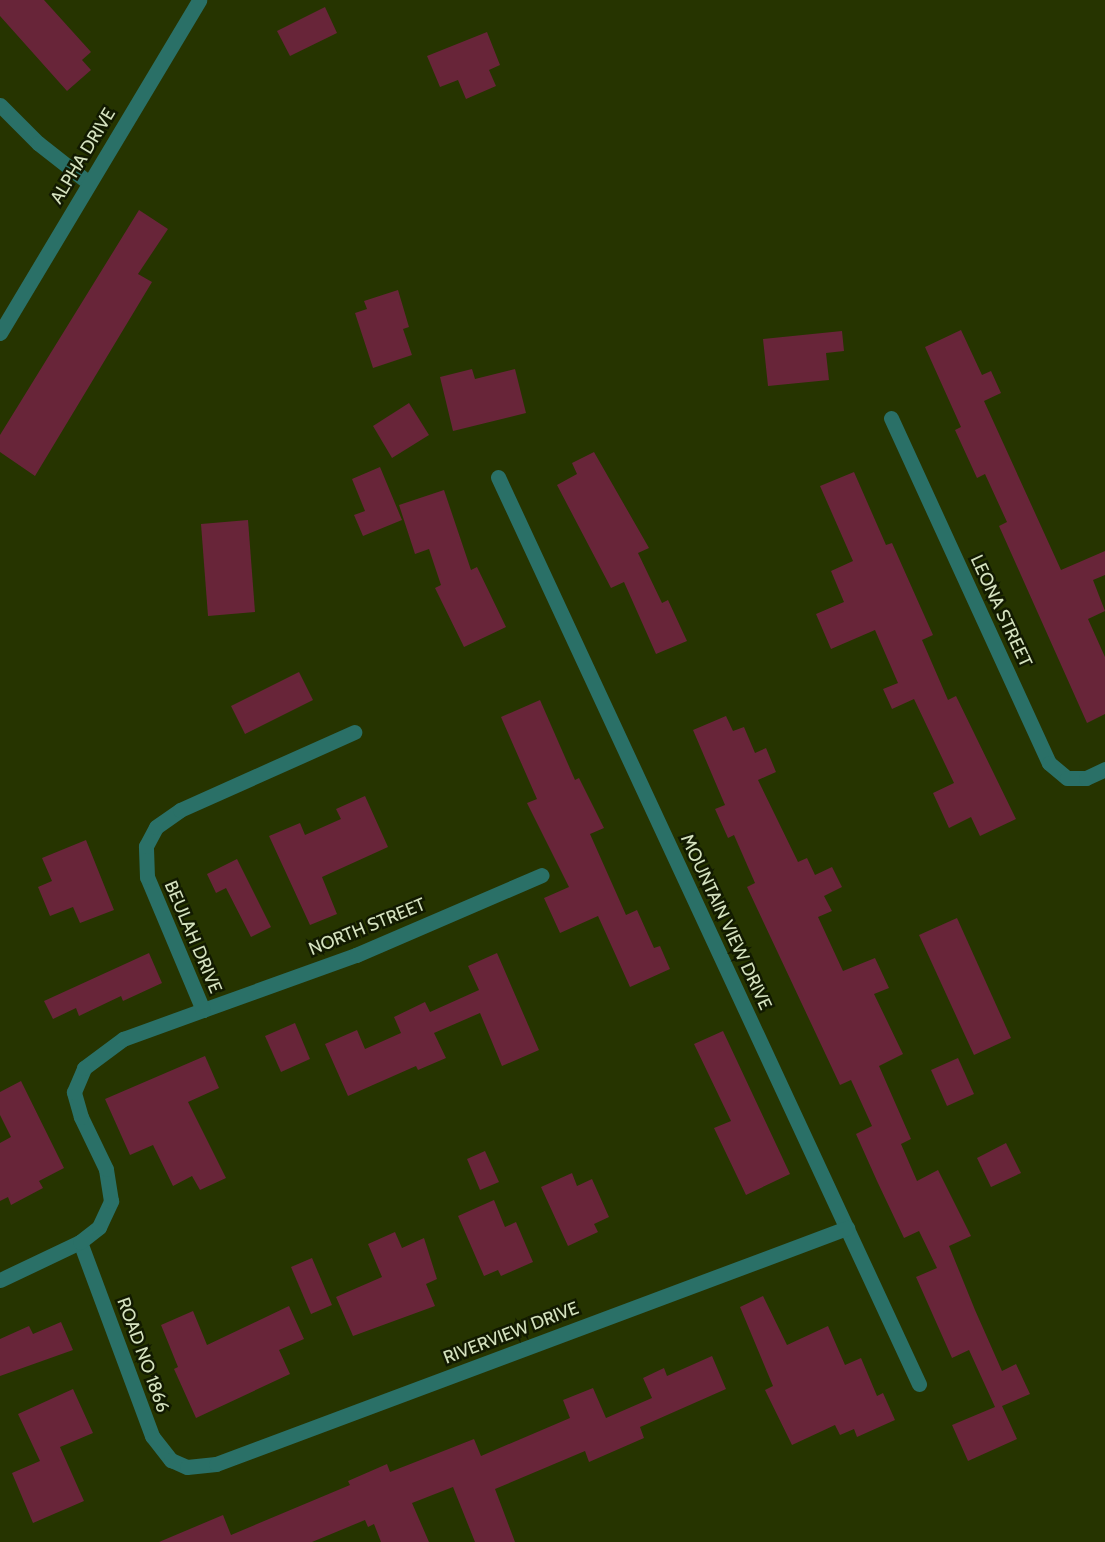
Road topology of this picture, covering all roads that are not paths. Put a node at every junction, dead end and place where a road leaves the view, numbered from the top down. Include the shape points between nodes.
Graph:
1 (199, 0) edge
2 (0, 105) edge
3 (89, 183) junction
4 (0, 333) edge
5 (891, 418) dead end
6 (498, 477) dead end
7 (354, 732) dead end
8 (1105, 769) edge
9 (542, 875) dead end
10 (203, 1010) junction
11 (847, 1228) junction
12 (80, 1242) junction
13 (0, 1280) edge
14 (919, 1384) dead end
15 (187, 1467) joint

1 - 3 street, ALPHA DRIVE
2 - 3 street via 38,143
3 - 4 street, ALPHA DRIVE
5 - 8 street, LEONA STREET via 1049,763 1067,778 1086,778
6 - 11 street, MOUNTAIN VIEW DRIVE
7 - 10 street, BEULAH DRIVE via 180,810 156,827 146,846 147,877
9 - 10 street, NORTH STREET via 356,955
10 - 12 street, BEULAH DRIVE via 123,1039 84,1068 74,1092 81,1117 106,1169 111,1201 99,1227
11 - 14 street, MOUNTAIN VIEW DRIVE
11 - 15 street, RIVERVIEW DRIVE via 216,1464
12 - 13 street, BEULAH DRIVE
12 - 15 street, ROAD NO 1866 via 152,1436 171,1460

